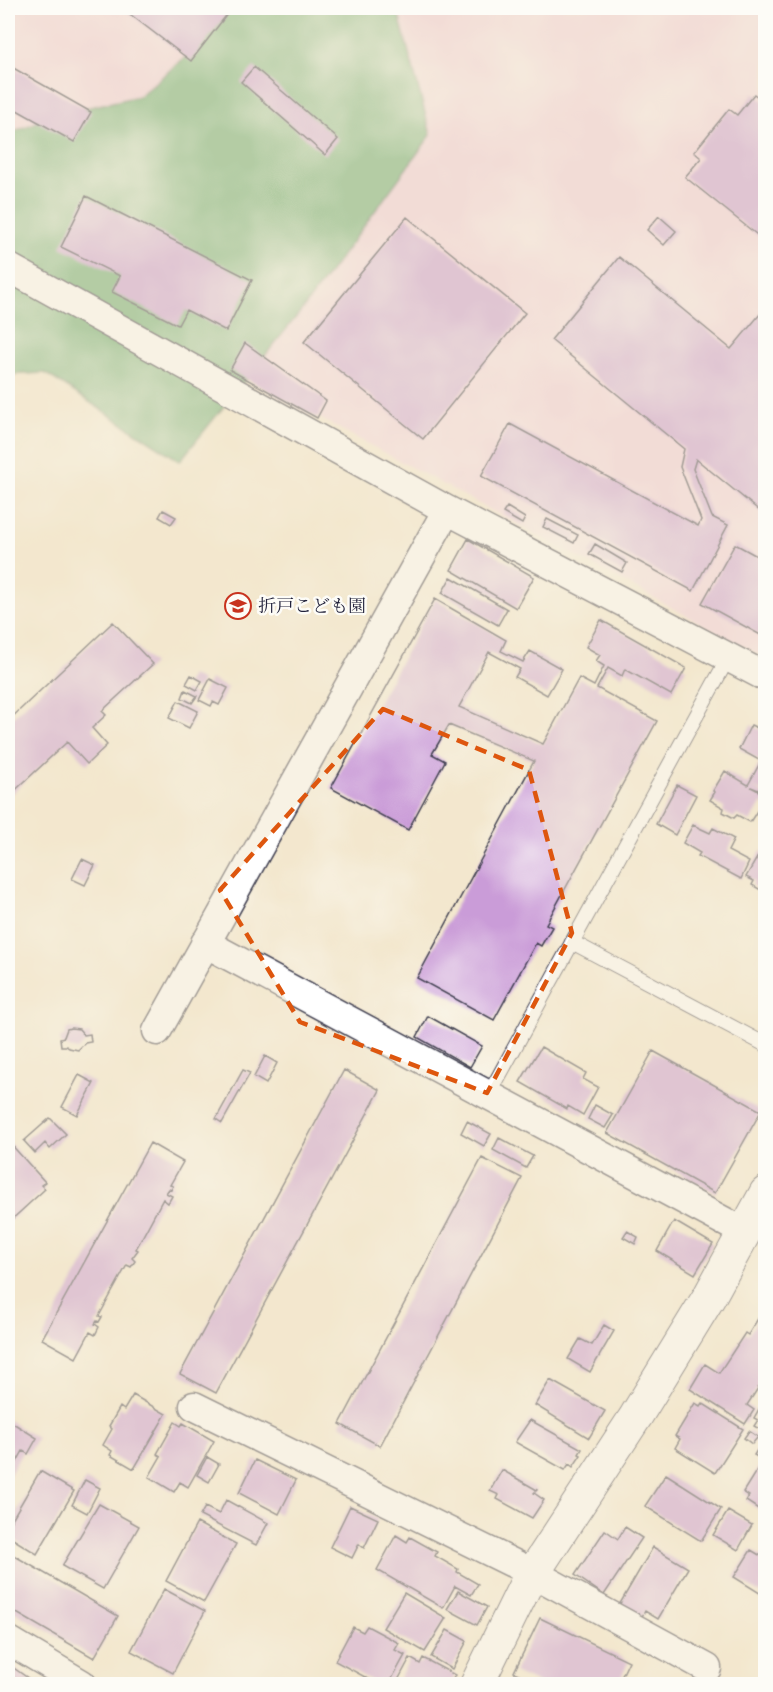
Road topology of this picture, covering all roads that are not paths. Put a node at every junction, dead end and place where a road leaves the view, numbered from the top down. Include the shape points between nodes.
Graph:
1 (8, 267) edge
2 (447, 510) junction
3 (728, 658) junction
4 (765, 677) edge
5 (572, 942) junction
6 (205, 943) junction
7 (157, 1031) dead end
8 (765, 1045) edge
9 (488, 1096) junction
10 (765, 1193) edge
11 (744, 1232) junction
12 (194, 1406) dead end
13 (533, 1573) junction
14 (8, 1640) edge
15 (707, 1668) dead end
16 (49, 1676) edge
17 (82, 1684) edge
18 (477, 1684) edge

1 - 2 street
2 - 3 street
2 - 6 street
3 - 4 street
3 - 5 lane
5 - 8 lane
5 - 9 lane
6 - 7 street
6 - 9 street
9 - 11 street
10 - 11 street
11 - 13 street via 709,1297
12 - 13 street
13 - 15 street
13 - 18 street
14 - 16 street
16 - 17 street

